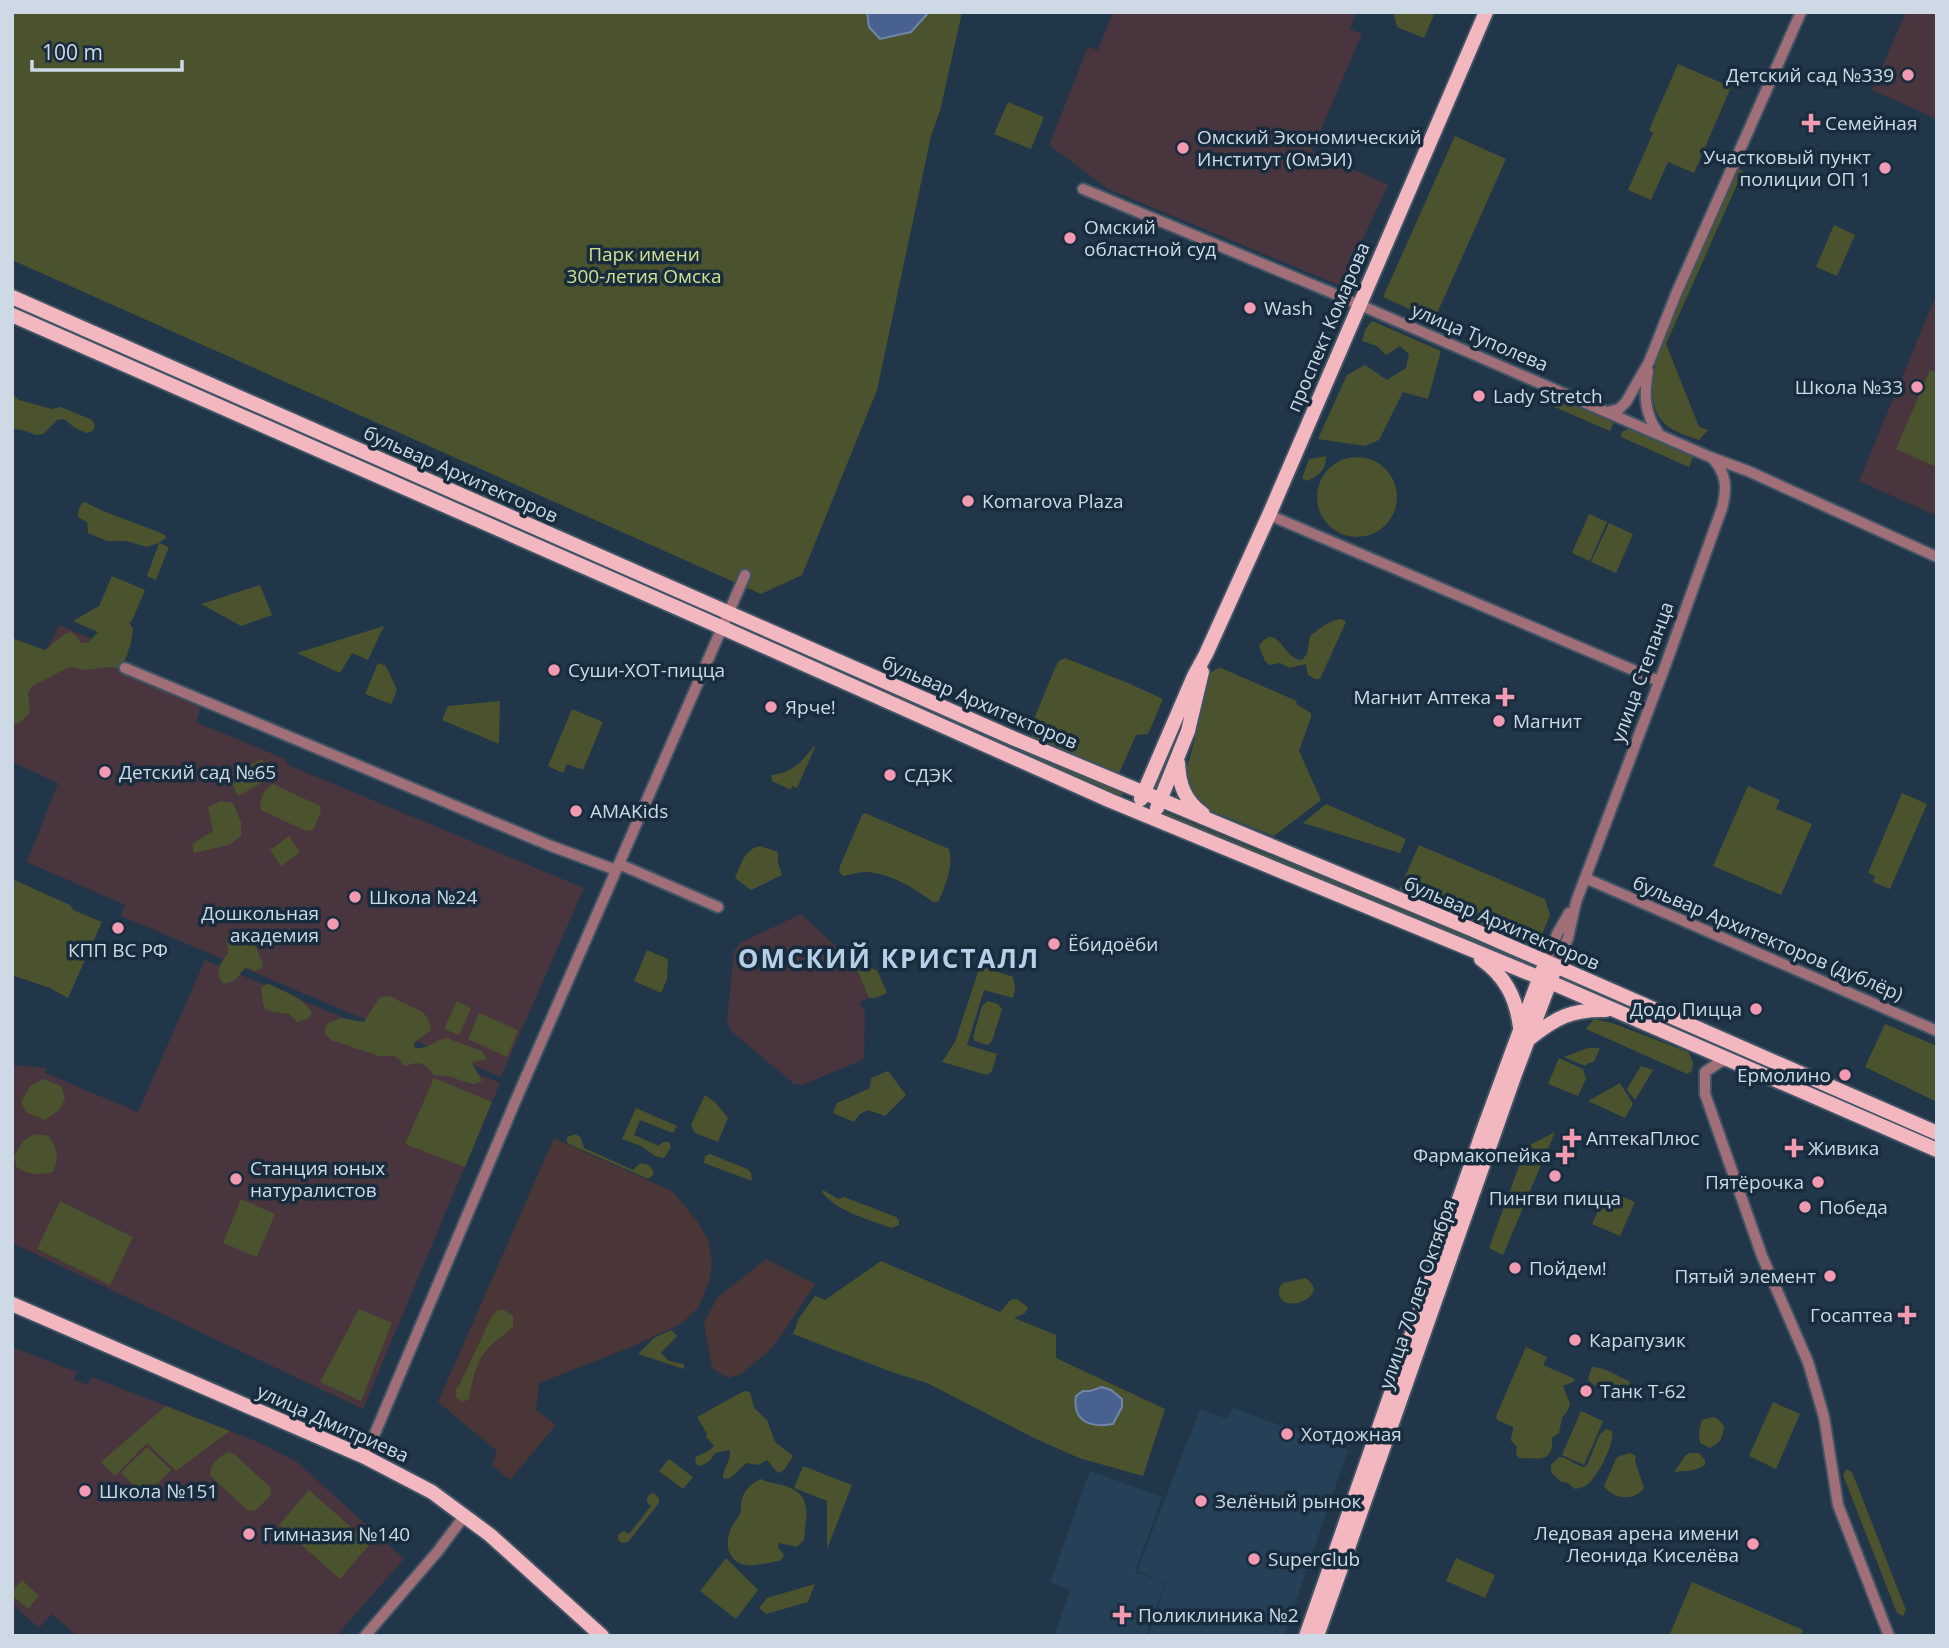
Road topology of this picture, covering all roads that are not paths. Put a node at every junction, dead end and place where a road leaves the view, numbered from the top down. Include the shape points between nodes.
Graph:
1 (1486, 12) edge
2 (1801, 12) edge
3 (1083, 189) dead end
4 (12, 297) edge
5 (1360, 304) junction
6 (12, 315) edge
7 (1649, 362) junction
8 (1608, 412) junction
9 (1659, 434) junction
10 (1710, 457) junction
11 (1748, 471) junction
12 (1726, 486) junction
13 (1269, 515) junction
14 (1937, 557) edge
15 (744, 575) dead end
16 (725, 620) junction
17 (1205, 656) junction
18 (125, 668) dead end
19 (1659, 681) junction
20 (1178, 758) junction
21 (1144, 793) junction
22 (1160, 800) junction
23 (1136, 811) junction
24 (1153, 818) junction
25 (1215, 823) junction
26 (617, 867) junction
27 (1586, 878) junction
28 (718, 907) dead end
29 (1463, 946) junction
30 (1551, 964) junction
31 (1545, 980) junction
32 (1614, 1010) junction
33 (1937, 1031) edge
34 (1524, 1035) junction
35 (1692, 1044) junction
36 (1729, 1060) junction
37 (1705, 1073) junction
38 (1937, 1133) edge
39 (1937, 1150) edge
40 (12, 1304) edge
41 (365, 1457) junction
42 (466, 1516) junction
43 (365, 1636) edge
44 (602, 1636) edge
45 (1306, 1636) edge
46 (1317, 1636) edge
47 (1889, 1636) edge

1 - 5 main road, проспект Комарова
2 - 7 street
3 - 5 street, улица Туполева
4 - 16 main road, бульвар Архитекторов
5 - 8 street, улица Туполева
5 - 13 main road, проспект Комарова
6 - 16 main road, бульвар Архитекторов
7 - 8 street via 1626,402
7 - 9 street via 1645,404
8 - 9 street, улица Туполева
9 - 10 street, улица Туполева
10 - 11 street, улица Туполева
10 - 12 street via 1721,469
11 - 12 street via 1735,475
11 - 14 street, улица Туполева
12 - 19 street, улица Степанца
13 - 17 main road, проспект Комарова
13 - 19 street
15 - 16 street
16 - 21 main road, бульвар Архитекторов
16 - 23 main road, бульвар Архитекторов via 999,752
16 - 26 street
17 - 20 main road, проспект Комарова
17 - 21 main road, проспект Комарова
18 - 26 street via 551,846
19 - 27 street, улица Степанца
20 - 22 main road, проспект Комарова
20 - 25 main road via 1188,801
21 - 22 main road, бульвар Архитекторов
21 - 23 main road, проспект Комарова
22 - 24 main road, проспект Комарова
22 - 25 main road, бульвар Архитекторов
23 - 24 main road, бульвар Архитекторов
24 - 29 main road, бульвар Архитекторов
25 - 30 main road, бульвар Архитекторов
26 - 28 street
26 - 41 street
27 - 30 street, улица Степанца via 1567,938
27 - 33 street, бульвар Архитекторов (дублёр)
29 - 31 main road, бульвар Архитекторов
29 - 34 main road via 1501,975 1513,996
30 - 31 main road, улица 70 лет Октября
30 - 38 main road, бульвар Архитекторов
31 - 32 main road, бульвар Архитекторов
31 - 34 main road, улица 70 лет Октября
32 - 34 main road via 1570,1013
32 - 35 main road, бульвар Архитекторов
34 - 45 main road, улица 70 лет Октября
34 - 46 main road, улица 70 лет Октября
35 - 36 main road, бульвар Архитекторов
35 - 37 street
36 - 37 street
36 - 39 main road, бульвар Архитекторов
37 - 47 street via 1704,1094 1729,1166 1808,1362 1824,1417 1838,1505
40 - 41 main road, улица Дмитриева
41 - 42 main road, улица Дмитриева via 432,1492
42 - 43 street
42 - 44 main road, улица Дмитриева

